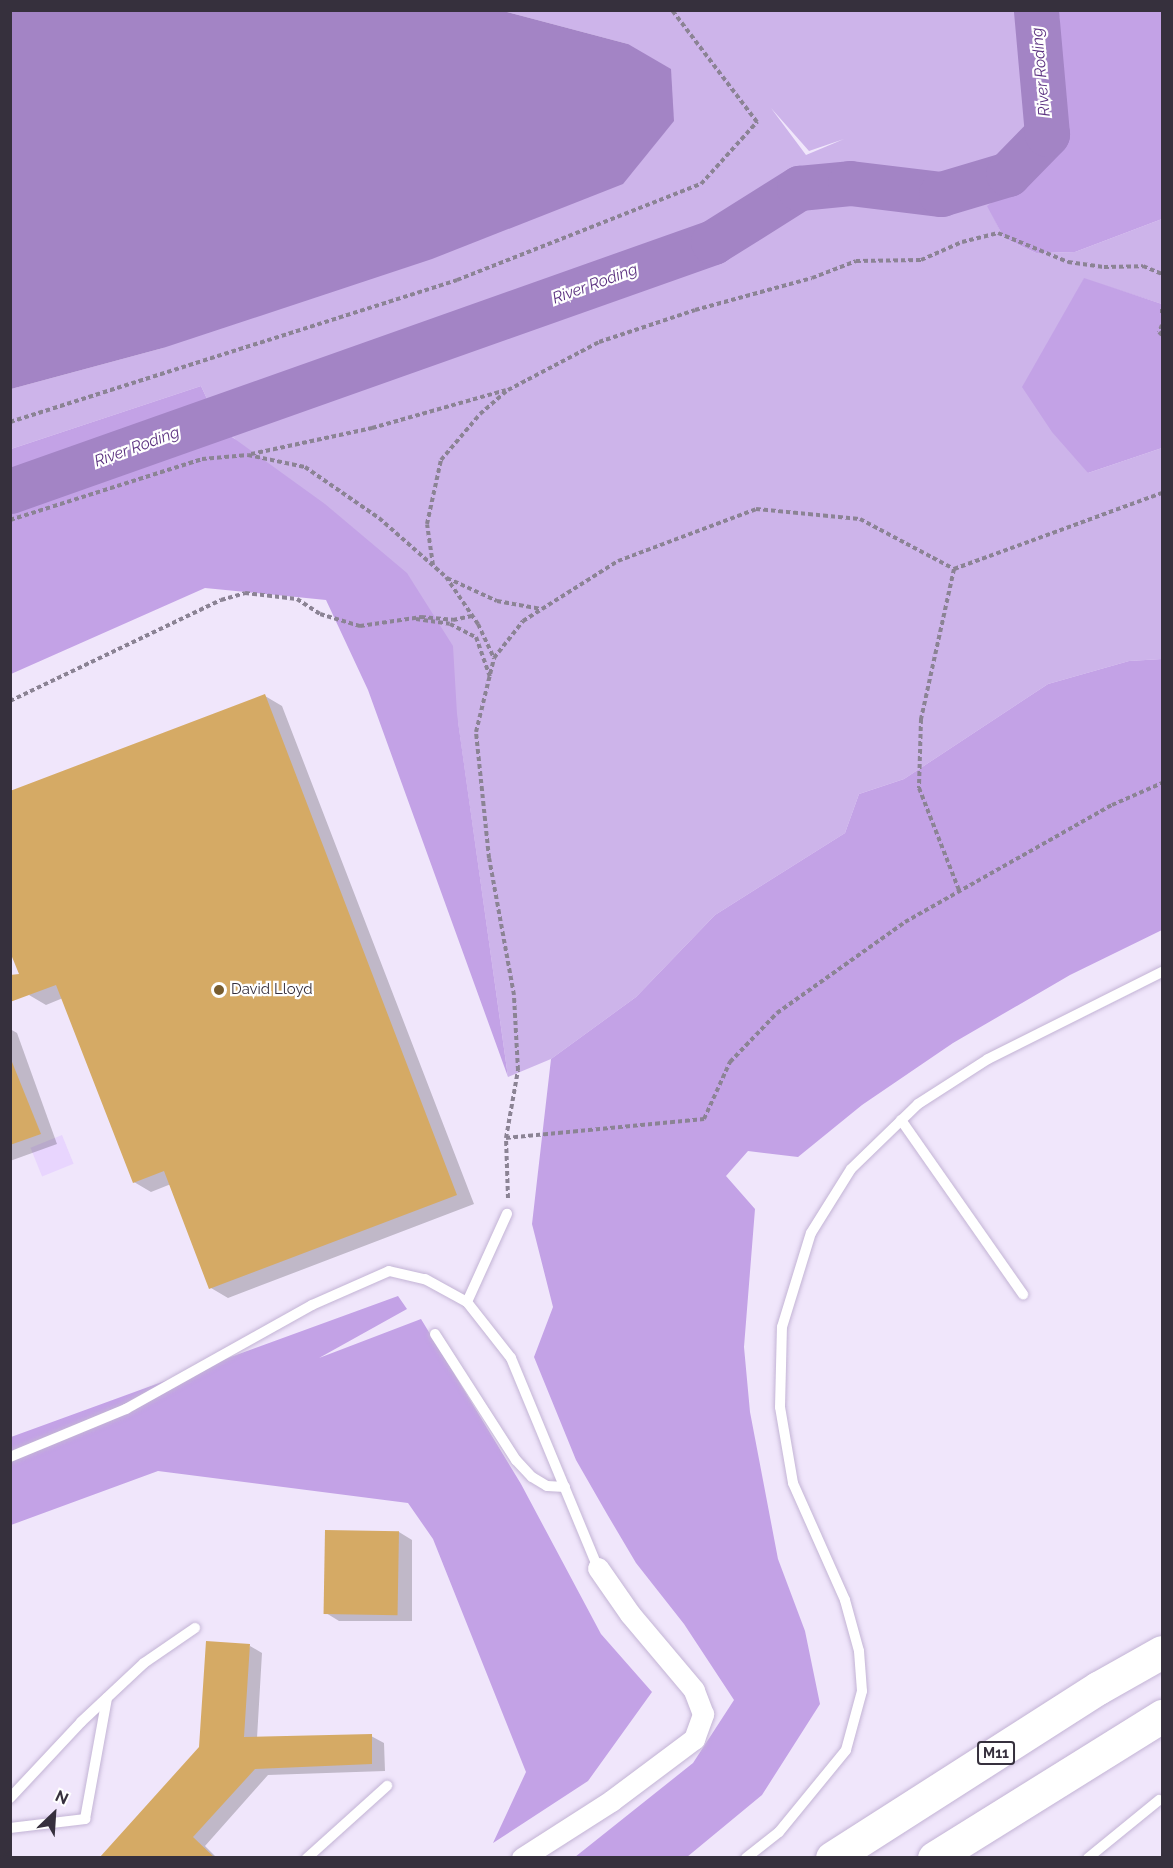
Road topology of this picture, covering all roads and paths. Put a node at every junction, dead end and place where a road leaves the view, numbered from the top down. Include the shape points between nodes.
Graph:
1 (672, 10) edge
2 (1162, 274) edge
3 (1162, 309) edge
4 (1162, 315) edge
5 (1162, 325) edge
6 (1162, 335) edge
7 (508, 390) junction
8 (10, 422) edge
9 (248, 455) junction
10 (1162, 493) edge
11 (10, 519) edge
12 (433, 565) junction
13 (954, 569) junction
14 (446, 577) junction
15 (541, 609) junction
16 (472, 616) junction
17 (413, 618) junction
18 (494, 658) junction
19 (490, 677) junction
20 (10, 701) edge
21 (1162, 783) edge
22 (959, 891) junction
23 (1162, 972) edge
24 (901, 1120) junction
25 (506, 1138) junction
26 (507, 1214) joint
27 (1023, 1294) dead end
28 (467, 1302) junction
29 (435, 1334) dead end
30 (10, 1456) edge
31 (565, 1487) junction
32 (598, 1568) joint
33 (195, 1628) dead end
34 (1162, 1652) edge
35 (107, 1698) junction
36 (1162, 1716) edge
37 (387, 1786) dead end
38 (10, 1798) edge
39 (1159, 1800) dead end
40 (10, 1828) edge
41 (307, 1857) edge
42 (522, 1857) edge
43 (746, 1857) edge
44 (832, 1857) edge
45 (934, 1857) edge
46 (1088, 1857) edge

1 - 8 path via 757,122 701,184 458,280
2 - 7 path via 1143,266 1104,267 1068,262 998,233 962,242 921,260 856,261 812,278 695,309 599,342
3 - 4 path
5 - 6 path
7 - 9 path via 372,428
7 - 12 path via 480,414 441,460 427,524
9 - 11 path via 202,459 168,468
9 - 12 path via 306,467 379,518
10 - 13 path
12 - 14 path
13 - 15 path via 860,519 756,509 618,561
13 - 22 path via 921,719 919,788
14 - 15 path via 497,601
14 - 16 path
15 - 18 path via 523,621
16 - 17 path via 453,620
16 - 18 path
17 - 19 path via 450,624 476,637
17 - 20 path via 360,626 320,614 297,599 245,593 221,600
18 - 19 path
19 - 25 path via 476,732 489,858 514,995 518,1070
21 - 22 path via 1113,805
22 - 25 path via 905,921 777,1013 730,1062 704,1119
23 - 24 lane via 988,1059 918,1104
24 - 27 lane
24 - 43 lane via 851,1169 811,1233 782,1327 780,1407 793,1483 845,1600 859,1652 861,1691 846,1750 779,1832
25 - 26 path
26 - 28 lane
28 - 30 lane via 425,1279 389,1271 312,1305 126,1409
28 - 31 lane via 511,1358
29 - 31 lane via 516,1460 532,1478 547,1486
31 - 32 lane
32 - 42 street via 630,1614 694,1690 703,1714 694,1739 612,1801
33 - 35 lane via 144,1663
34 - 44 highway, M11 via 1098,1688
35 - 38 lane
35 - 40 lane via 85,1819
36 - 45 highway
37 - 41 lane
39 - 46 lane

